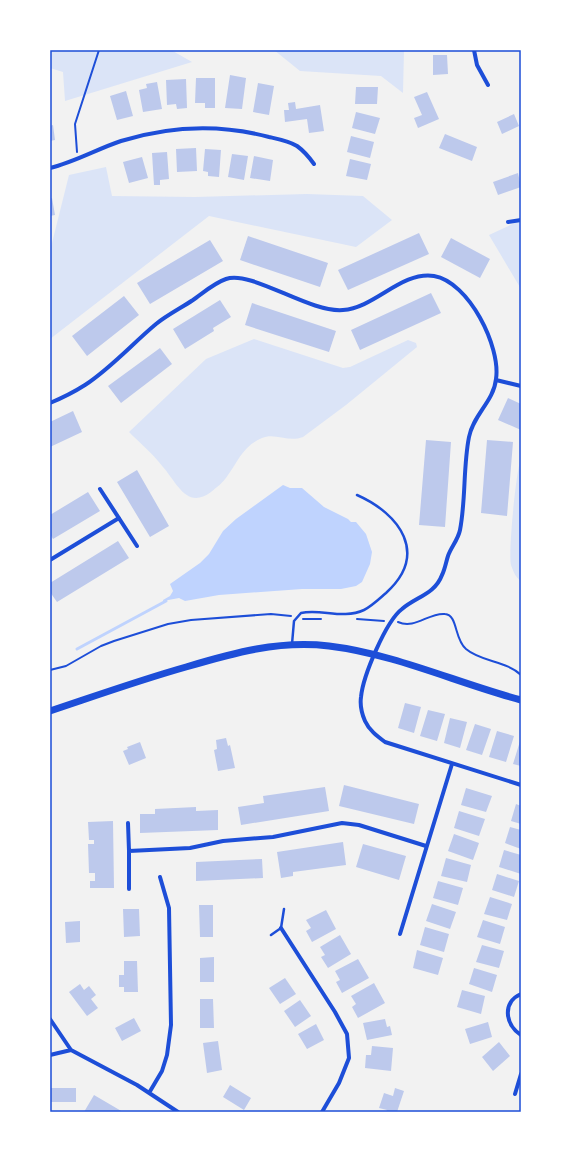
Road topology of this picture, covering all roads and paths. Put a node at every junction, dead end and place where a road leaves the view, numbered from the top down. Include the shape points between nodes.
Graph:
1 (99, 50) edge
2 (474, 50) edge
3 (488, 85) dead end
4 (79, 159) junction
5 (314, 164) dead end
6 (50, 168) edge
7 (521, 220) edge
8 (508, 222) dead end
9 (496, 380) junction
10 (521, 386) edge
11 (50, 403) edge
12 (100, 489) dead end
13 (357, 496) dead end
14 (119, 518) junction
15 (137, 546) dead end
16 (50, 560) edge
17 (292, 644) junction
18 (375, 655) junction
19 (521, 700) edge
20 (50, 711) edge
21 (452, 764) junction
22 (521, 785) edge
23 (128, 823) dead end
24 (426, 846) junction
25 (129, 851) junction
26 (160, 877) dead end
27 (129, 889) dead end
28 (284, 909) dead end
29 (281, 928) junction
30 (400, 934) dead end
31 (271, 935) dead end
32 (521, 994) edge
33 (50, 1019) edge
34 (521, 1035) edge
35 (71, 1050) junction
36 (50, 1055) edge
37 (521, 1074) edge
38 (149, 1093) junction
39 (515, 1094) dead end
40 (178, 1112) edge
41 (322, 1112) edge

1 - 4 path via 75,124
2 - 3 street via 477,65
4 - 5 street via 121,141 172,130 204,127 249,132 290,142 303,150
4 - 6 street
7 - 8 street
9 - 10 street
9 - 11 street via 494,355 485,328 472,305 453,285 437,277 411,279 353,308 337,310 312,305 236,277 219,282 158,323 98,376 74,392
9 - 18 street via 471,428 460,531 448,554 442,577 435,588 402,608 390,621
12 - 14 street
13 - 17 lane via 383,510 399,530 408,551 406,565 393,586 365,610 343,614 301,613 294,621
14 - 15 street
14 - 16 street
17 - 18 main road via 328,646
17 - 20 main road via 227,655
18 - 19 main road
18 - 21 street via 361,699 365,722 372,732 385,742
21 - 22 street
21 - 24 street
23 - 25 street
24 - 25 street via 360,825 342,824 190,848
24 - 30 street
25 - 27 street
26 - 38 street via 169,908 171,1025 162,1071
28 - 29 lane
29 - 31 lane
29 - 41 street via 347,1034 349,1058 339,1083
32 - 34 street via 513,1000 507,1013 510,1025
33 - 35 street
35 - 36 street
35 - 38 street
37 - 39 street
38 - 40 street

